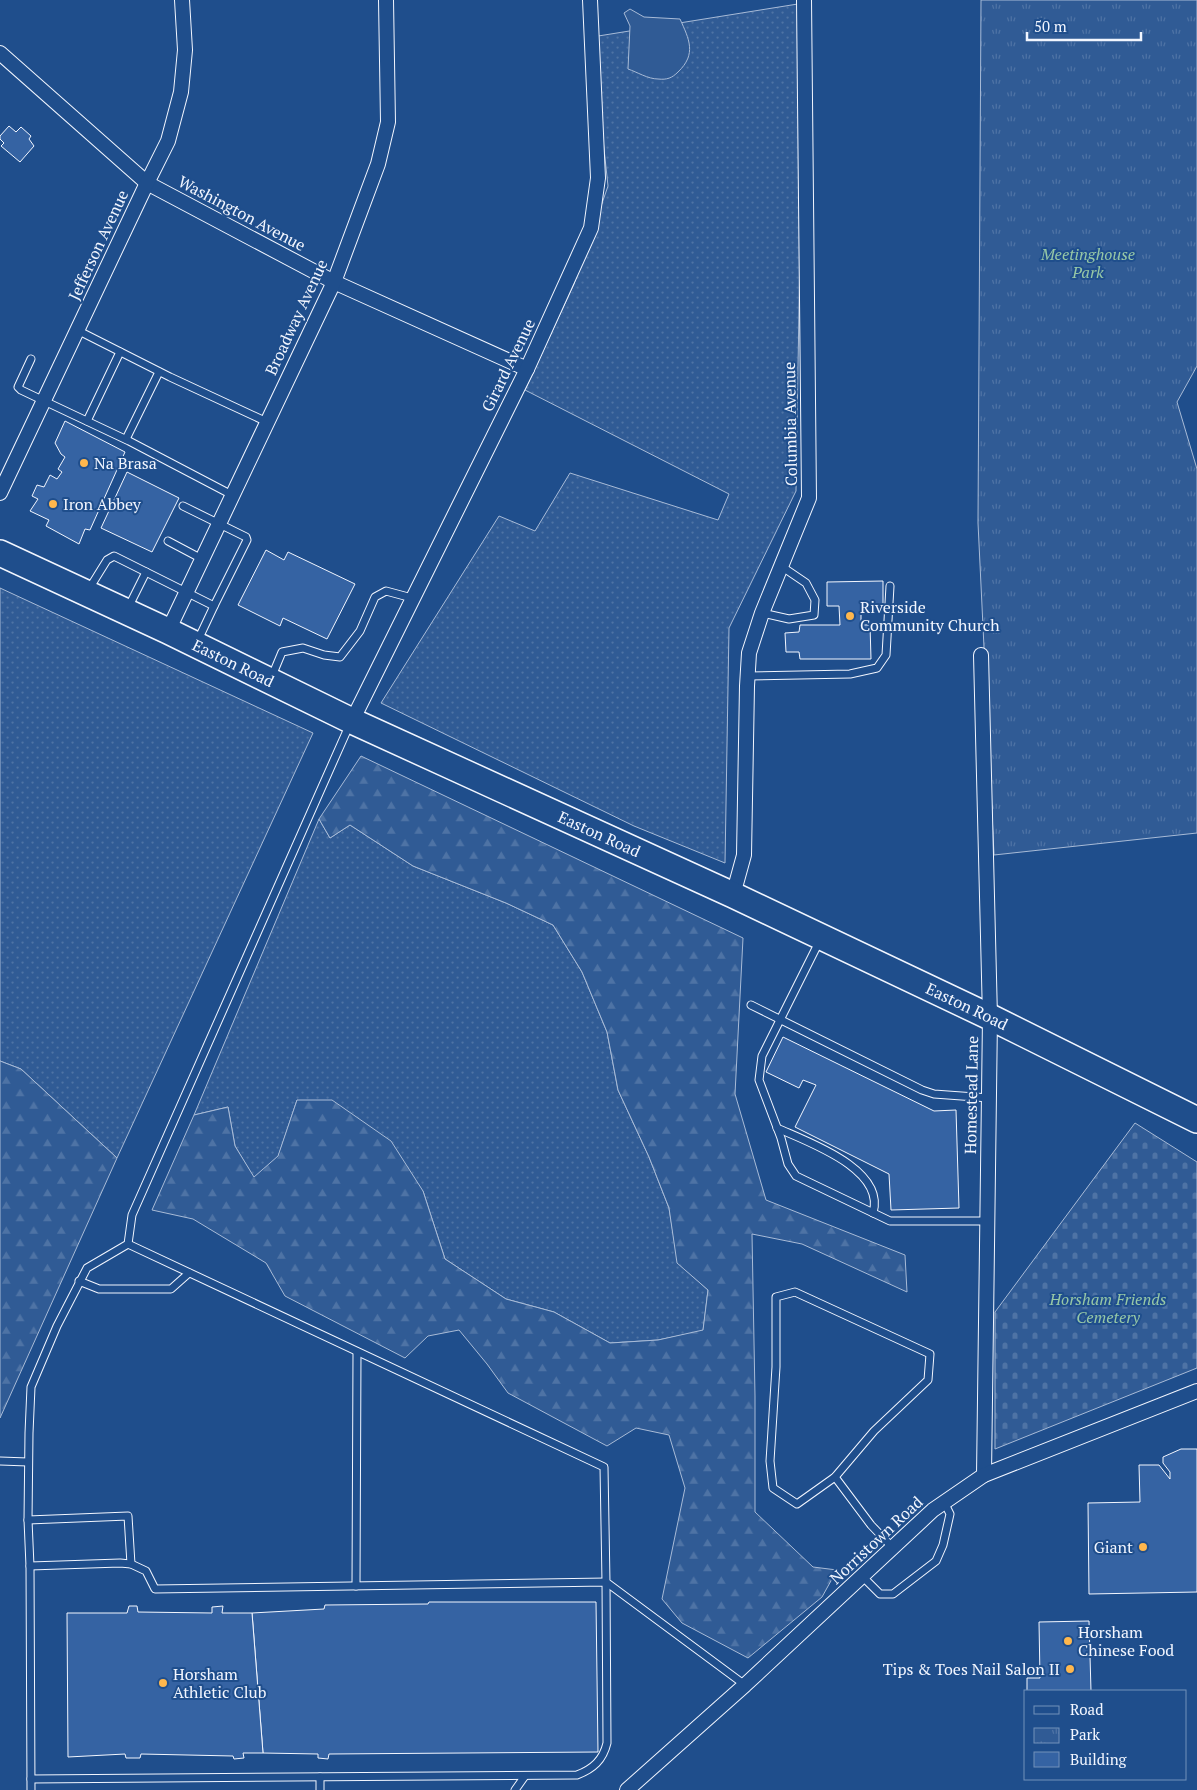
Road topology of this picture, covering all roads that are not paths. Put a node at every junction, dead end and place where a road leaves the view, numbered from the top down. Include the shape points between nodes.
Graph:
1 (182, 0) edge
2 (386, 0) edge
3 (590, 0) edge
4 (804, 0) edge
5 (0, 53) edge
6 (147, 183) junction
7 (334, 282) junction
8 (77, 330) junction
9 (120, 352) junction
10 (31, 359) dead end
11 (527, 369) junction
12 (159, 372) junction
13 (44, 401) junction
14 (87, 421) junction
15 (267, 422) junction
16 (126, 439) junction
17 (0, 493) edge
18 (232, 495) junction
19 (183, 506) dead end
20 (219, 523) junction
21 (168, 541) dead end
22 (0, 553) edge
23 (202, 558) junction
24 (781, 566) junction
25 (146, 572) junction
26 (890, 586) dead end
27 (186, 592) junction
28 (86, 593) junction
29 (412, 598) junction
30 (214, 606) junction
31 (126, 612) junction
32 (762, 613) junction
33 (168, 631) junction
34 (196, 645) junction
35 (981, 655) dead end
36 (747, 676) junction
37 (270, 681) junction
38 (352, 721) junction
39 (733, 895) junction
40 (821, 937) junction
41 (751, 1005) dead end
42 (990, 1017) junction
43 (780, 1020) junction
44 (989, 1098) junction
45 (1197, 1120) edge
46 (777, 1128) junction
47 (873, 1213) junction
48 (987, 1221) junction
49 (128, 1244) junction
50 (189, 1273) junction
51 (79, 1281) junction
52 (356, 1352) junction
53 (1197, 1391) edge
54 (0, 1461) edge
55 (28, 1462) junction
56 (984, 1475) junction
57 (835, 1477) junction
58 (944, 1502) junction
59 (28, 1520) junction
60 (893, 1548) junction
61 (130, 1564) junction
62 (30, 1566) junction
63 (862, 1576) junction
64 (606, 1582) junction
65 (356, 1586) junction
66 (746, 1685) junction
67 (525, 1776) junction
68 (320, 1777) junction
69 (31, 1779) junction
70 (31, 1790) edge
71 (320, 1790) edge
72 (515, 1790) edge
73 (627, 1790) edge

1 - 6 street, Jefferson Avenue via 185,50 181,92 168,141
2 - 7 street, Broadway Avenue via 388,122 378,164
3 - 11 street, Girard Avenue via 598,178 595,204 590,228
4 - 24 street, Columbia Avenue via 809,498
5 - 6 street, Washington Avenue
6 - 7 street, Washington Avenue
6 - 8 street, Jefferson Avenue
7 - 11 street, Washington Avenue
7 - 15 street, Broadway Avenue
8 - 9 lane
8 - 13 street, Jefferson Avenue
9 - 12 lane
9 - 14 lane
10 - 13 lane via 18,387
11 - 29 street, Girard Avenue
12 - 15 lane
12 - 16 lane
13 - 14 lane
13 - 17 street, Jefferson Avenue
14 - 16 lane
15 - 18 street, Broadway Avenue
16 - 18 lane
18 - 20 street, Broadway Avenue
19 - 20 lane
20 - 23 street, Broadway Avenue
20 - 30 lane via 247,540
21 - 23 lane
22 - 28 highway, Easton Road
23 - 27 street, Broadway Avenue
24 - 32 street, Columbia Avenue
24 - 32 lane via 806,583 814,600 814,615 789,619
25 - 27 lane
25 - 28 lane via 114,556 107,560
25 - 31 lane
26 - 36 lane via 886,654 877,668 850,674
27 - 30 lane
27 - 33 street, Broadway Avenue
28 - 31 highway, Easton Road
29 - 37 lane via 386,591 375,598 360,631 340,657 324,656 303,648 282,652
29 - 38 street, Girard Avenue
30 - 34 lane
31 - 33 highway, Easton Road
32 - 36 street, Columbia Avenue via 749,653
33 - 34 highway, Easton Road
34 - 37 highway, Easton Road
35 - 42 street, Homestead Lane
36 - 39 street, Columbia Avenue via 744,855
37 - 38 highway, Easton Road
38 - 39 highway, Easton Road
38 - 49 lane via 132,1215
39 - 40 highway, Easton Road
40 - 42 highway, Easton Road
40 - 43 lane
41 - 43 lane
42 - 44 street, Homestead Lane
42 - 45 highway, Easton Road
43 - 44 lane via 922,1090 934,1094
43 - 46 lane via 762,1056 759,1080
44 - 48 street, Homestead Lane
46 - 47 lane via 788,1164 796,1176
46 - 47 lane via 848,1163 859,1172 871,1190 875,1205
47 - 48 lane via 890,1221
48 - 56 street, Homestead Lane
49 - 50 lane
49 - 51 lane via 86,1268
50 - 51 lane via 171,1289 98,1289
50 - 52 lane
51 - 55 lane via 31,1387
52 - 64 lane via 604,1467
52 - 65 lane
53 - 56 street, Norristown Road
54 - 55 lane
55 - 59 lane
56 - 58 street, Norristown Road
57 - 57 lane via 797,1504 773,1488 770,1461 776,1367 776,1297 795,1292 930,1354 928,1380 874,1431
57 - 60 lane
58 - 60 street, Norristown Road
58 - 63 lane via 950,1514 936,1561 892,1594 880,1594
59 - 61 lane via 128,1516
59 - 62 lane
60 - 63 street, Norristown Road
61 - 62 lane
61 - 65 lane via 146,1570 155,1589
62 - 69 lane
63 - 66 street, Norristown Road
64 - 65 lane
64 - 66 lane
64 - 67 lane via 605,1753 599,1762 577,1775
66 - 73 street, Norristown Road
67 - 68 lane
67 - 72 lane
68 - 69 lane
68 - 71 lane
69 - 70 lane

